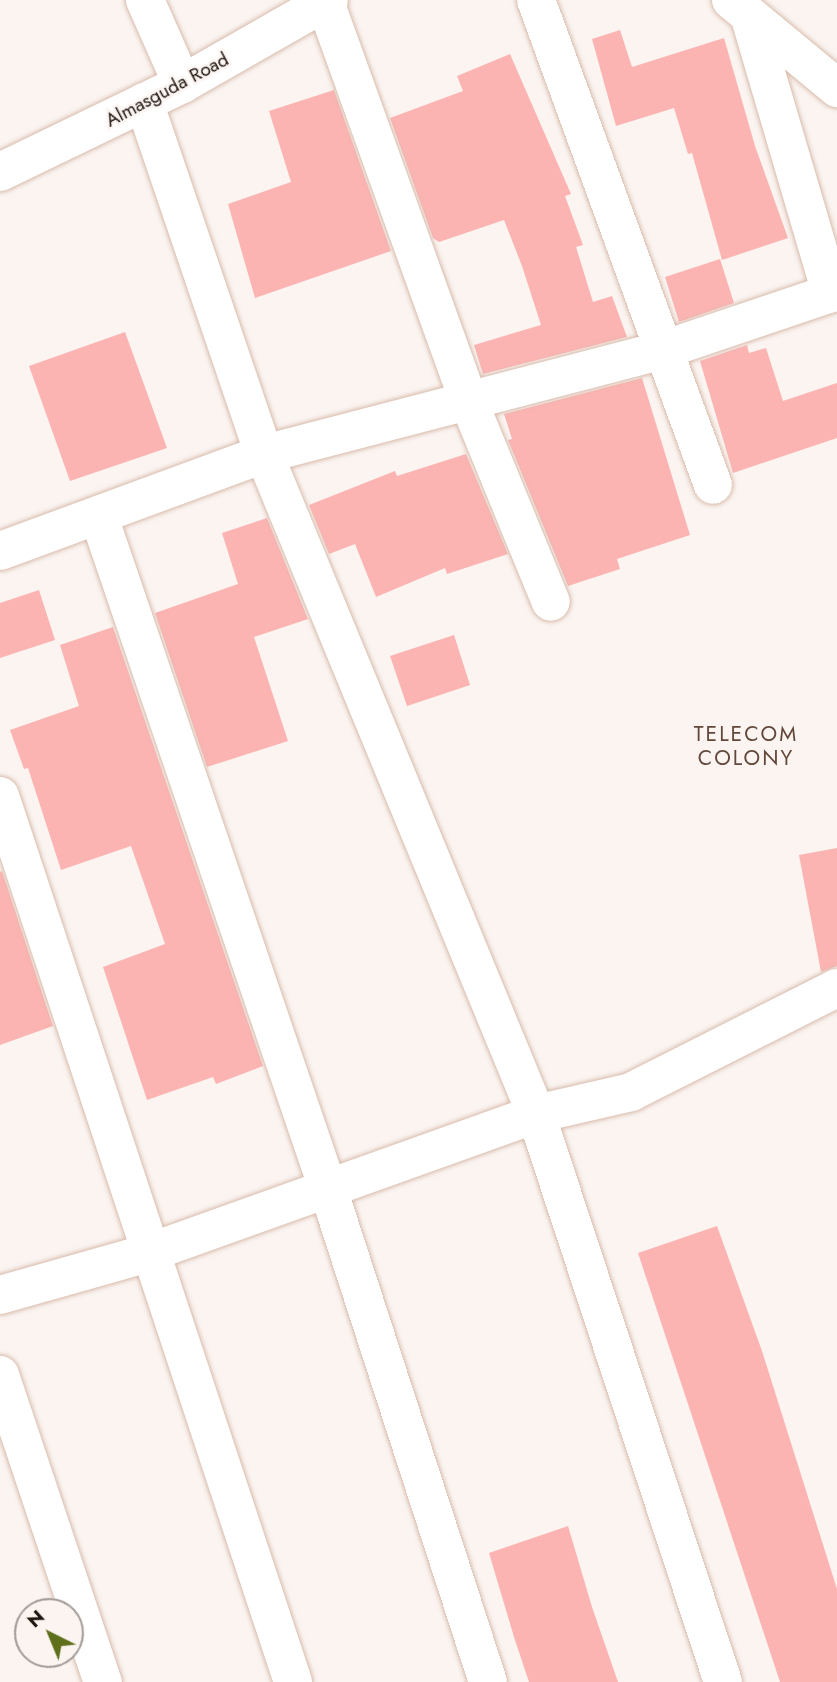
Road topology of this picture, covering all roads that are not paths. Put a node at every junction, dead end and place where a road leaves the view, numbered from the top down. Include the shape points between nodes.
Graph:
1 (145, 0) edge
2 (536, 0) edge
3 (327, 1) edge
4 (741, 9) edge
5 (182, 84) junction
6 (837, 88) edge
7 (144, 102) junction
8 (0, 172) edge
9 (834, 292) edge
10 (663, 351) junction
11 (468, 400) junction
12 (264, 454) junction
13 (713, 485) dead end
14 (99, 517) junction
15 (0, 551) edge
16 (551, 603) dead end
17 (0, 796) edge
18 (837, 988) edge
19 (536, 1115) junction
20 (327, 1186) junction
21 (148, 1253) junction
22 (0, 1295) edge
23 (0, 1375) edge
24 (103, 1682) edge
25 (293, 1682) edge
26 (488, 1682) edge
27 (723, 1682) edge

1 - 5 street
2 - 10 street
3 - 5 street, Almasguda Road
3 - 11 street
4 - 6 street
4 - 9 street
5 - 7 street, Almasguda Road
7 - 8 street, Almasguda Road via 72,141
7 - 12 street
9 - 10 street
10 - 11 street
10 - 13 street
11 - 12 street
11 - 16 street
12 - 14 street
12 - 19 street
14 - 15 street
14 - 20 street
17 - 21 street
18 - 19 street via 631,1092
19 - 20 street
19 - 27 street
20 - 21 street
20 - 26 street
21 - 22 street
21 - 25 street
23 - 24 street

